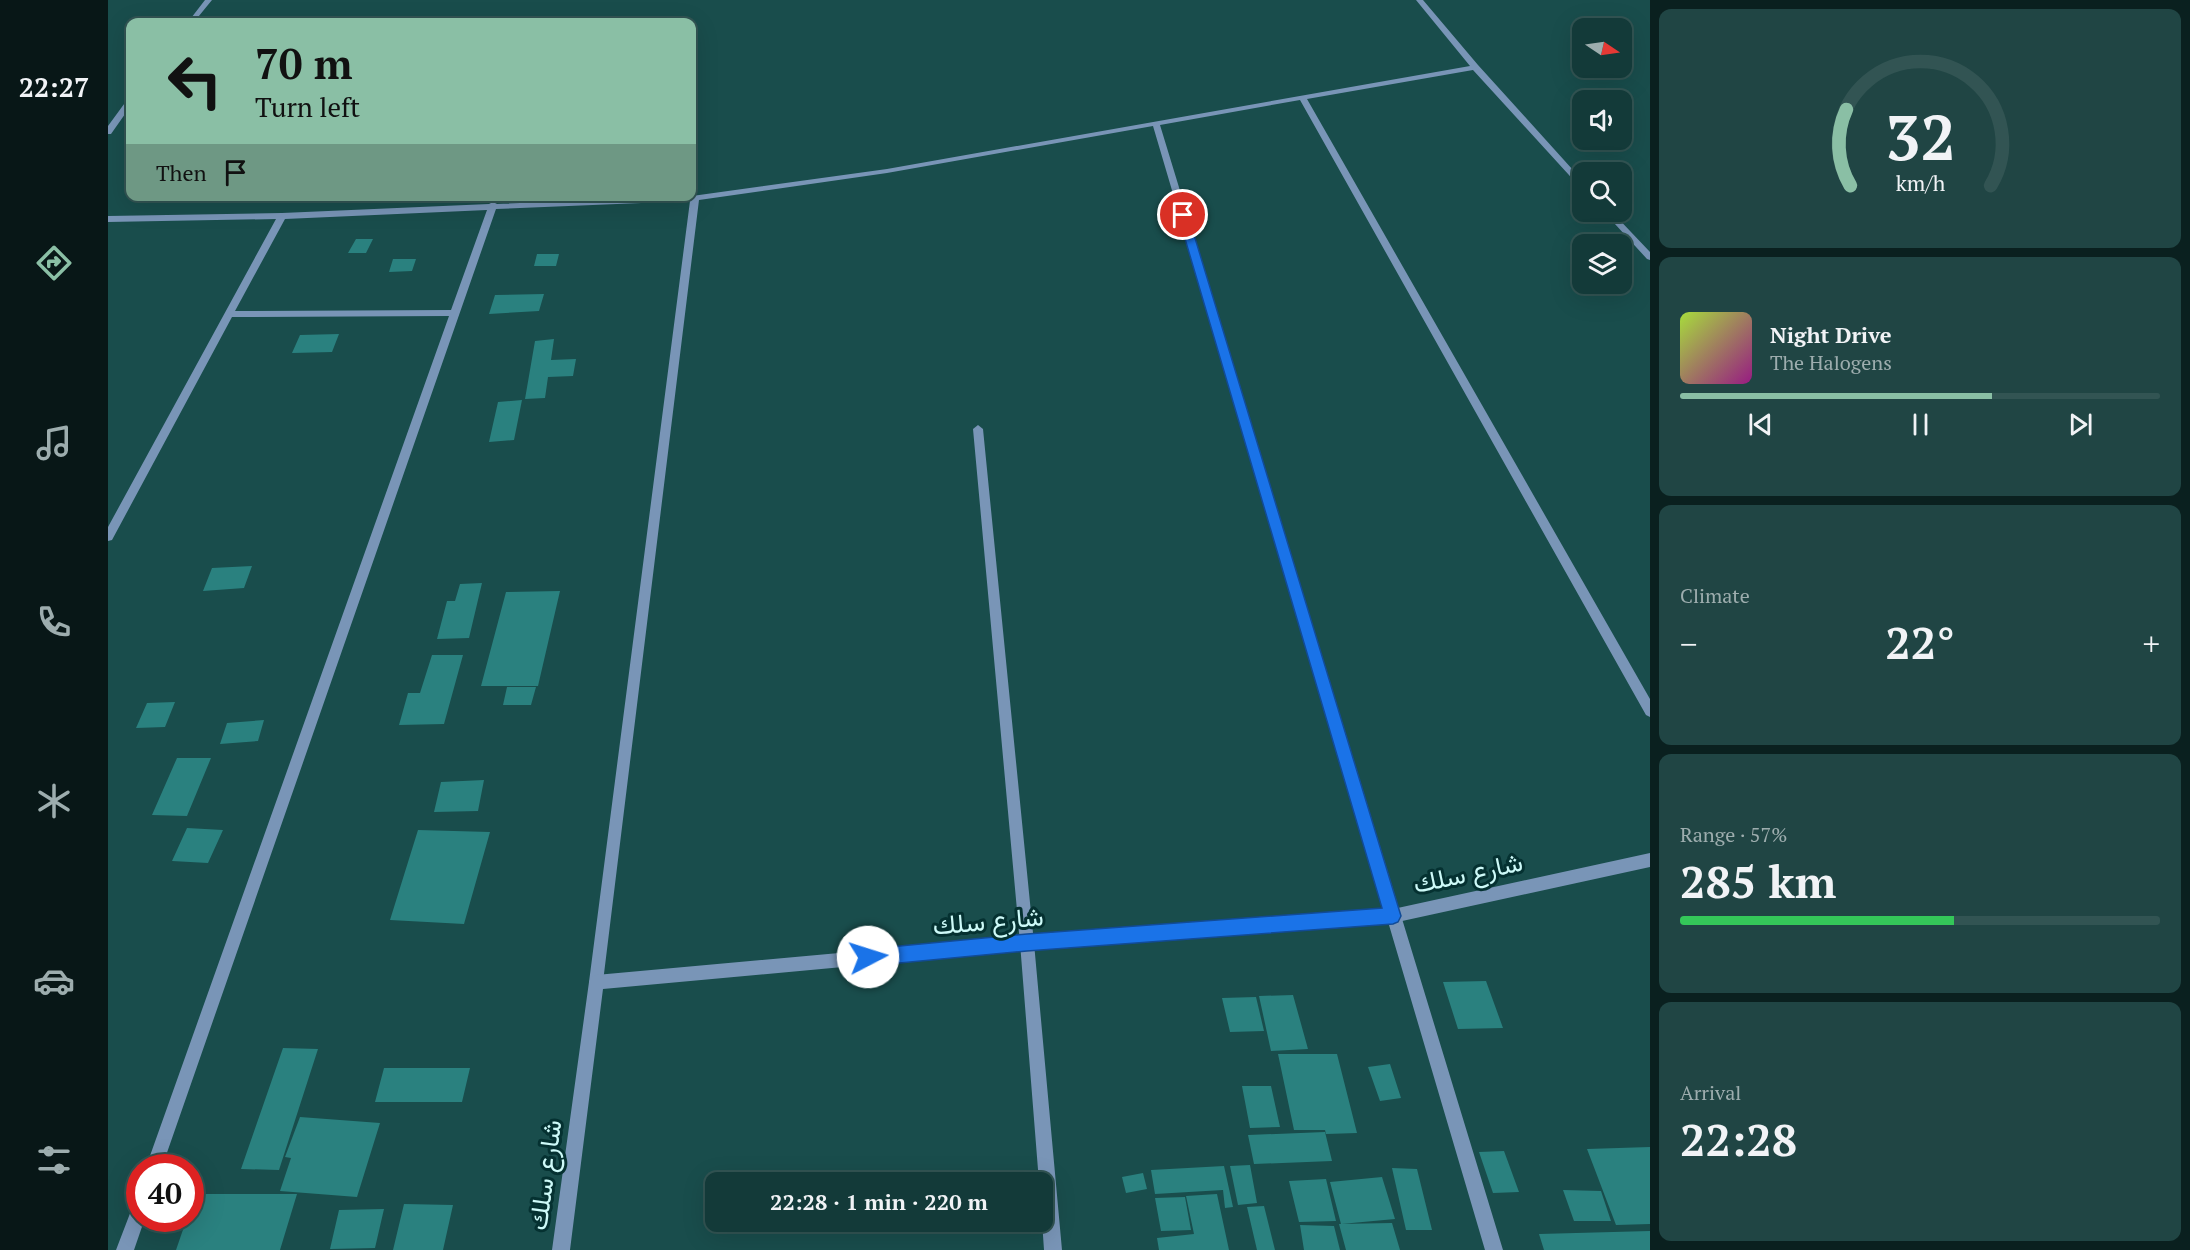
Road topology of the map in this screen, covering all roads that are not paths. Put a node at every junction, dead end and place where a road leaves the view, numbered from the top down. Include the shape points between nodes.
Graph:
1 (209, 0) edge
2 (1419, 0) edge
3 (194, 18) edge
4 (1475, 67) junction
5 (1303, 98) junction
6 (126, 107) edge
7 (1156, 124) junction
8 (108, 132) edge
9 (1572, 173) edge
10 (696, 198) edge
11 (608, 201) edge
12 (695, 201) edge
13 (493, 205) junction
14 (282, 216) junction
15 (108, 219) edge
16 (1617, 222) edge
17 (1650, 257) edge
18 (454, 313) junction
19 (229, 314) junction
20 (978, 429) dead end
21 (108, 537) edge
22 (1650, 711) edge
23 (1650, 860) edge
24 (1393, 916) junction
25 (1027, 943) junction
26 (596, 982) junction
27 (159, 1154) edge
28 (132, 1232) edge
29 (125, 1250) edge
30 (561, 1250) edge
31 (1053, 1250) edge
32 (1494, 1250) edge

1 - 3 street
2 - 4 street
4 - 5 street
4 - 9 street
5 - 7 street
5 - 22 street
6 - 8 street
7 - 10 street via 887,171
7 - 24 street
11 - 13 street
12 - 26 street
13 - 14 street
13 - 18 street
14 - 15 street
14 - 19 street
16 - 17 street
18 - 19 street
18 - 27 street
19 - 21 street
20 - 25 street
23 - 24 street, شارع سلك
24 - 25 street, شارع سلك
24 - 32 street
25 - 26 street, شارع سلك
25 - 31 street
26 - 30 street, شارع سلك
28 - 29 street

